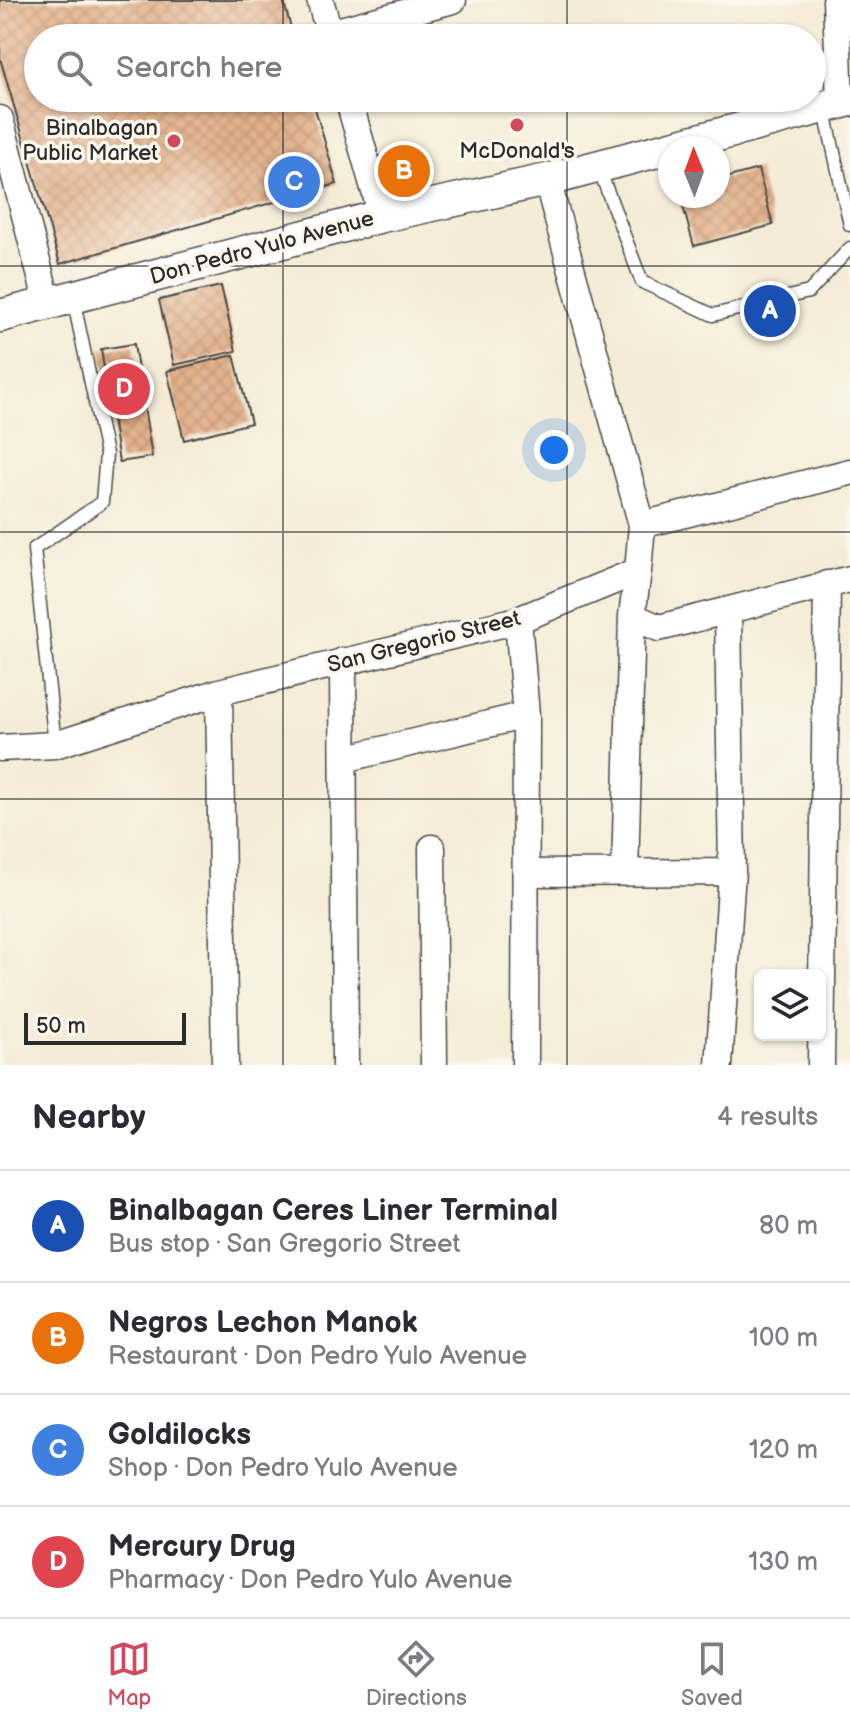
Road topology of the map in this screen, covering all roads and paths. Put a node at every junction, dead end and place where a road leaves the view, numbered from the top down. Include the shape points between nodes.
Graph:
1 (320, 0) edge
2 (453, 0) edge
3 (836, 0) edge
4 (327, 24) edge
5 (371, 24) edge
6 (838, 103) edge
7 (352, 112) edge
8 (804, 112) edge
9 (0, 119) edge
10 (598, 166) junction
11 (547, 180) junction
12 (382, 216) junction
13 (850, 225) edge
14 (850, 248) edge
15 (60, 301) junction
16 (0, 316) edge
17 (850, 472) edge
18 (642, 525) junction
19 (638, 571) junction
20 (839, 581) edge
21 (728, 611) junction
22 (632, 616) junction
23 (518, 620) junction
24 (343, 661) junction
25 (219, 692) junction
26 (526, 715) junction
27 (55, 745) junction
28 (0, 748) edge
29 (344, 759) junction
30 (432, 848) dead end
31 (625, 872) junction
32 (732, 872) junction
33 (526, 873) junction
34 (225, 1065) edge
35 (345, 1065) edge
36 (434, 1065) edge
37 (525, 1065) edge
38 (719, 1065) edge
39 (821, 1065) edge

1 - 4 street
2 - 5 street
3 - 6 street
6 - 13 lane
7 - 12 street
8 - 10 street, Don Pedro Yulo Avenue
9 - 15 street
10 - 11 street, Don Pedro Yulo Avenue
10 - 14 lane via 642,282 713,315 809,292
11 - 12 street, Don Pedro Yulo Avenue
11 - 18 street
12 - 15 street, Don Pedro Yulo Avenue
15 - 16 street, Don Pedro Yulo Avenue
15 - 27 lane via 106,454 102,502 34,549
17 - 18 street
18 - 19 street
19 - 22 street
19 - 23 street, San Gregorio Street
20 - 21 street
20 - 39 street
21 - 22 street via 659,628
21 - 32 street
22 - 31 street
23 - 24 street, San Gregorio Street
23 - 26 street
24 - 25 street, San Gregorio Street
24 - 29 street
25 - 27 street, San Gregorio Street
25 - 34 street
26 - 29 street
26 - 33 street
27 - 28 street, San Gregorio Street
29 - 35 street
30 - 36 street
31 - 32 street
31 - 33 street
32 - 38 street
33 - 37 street

